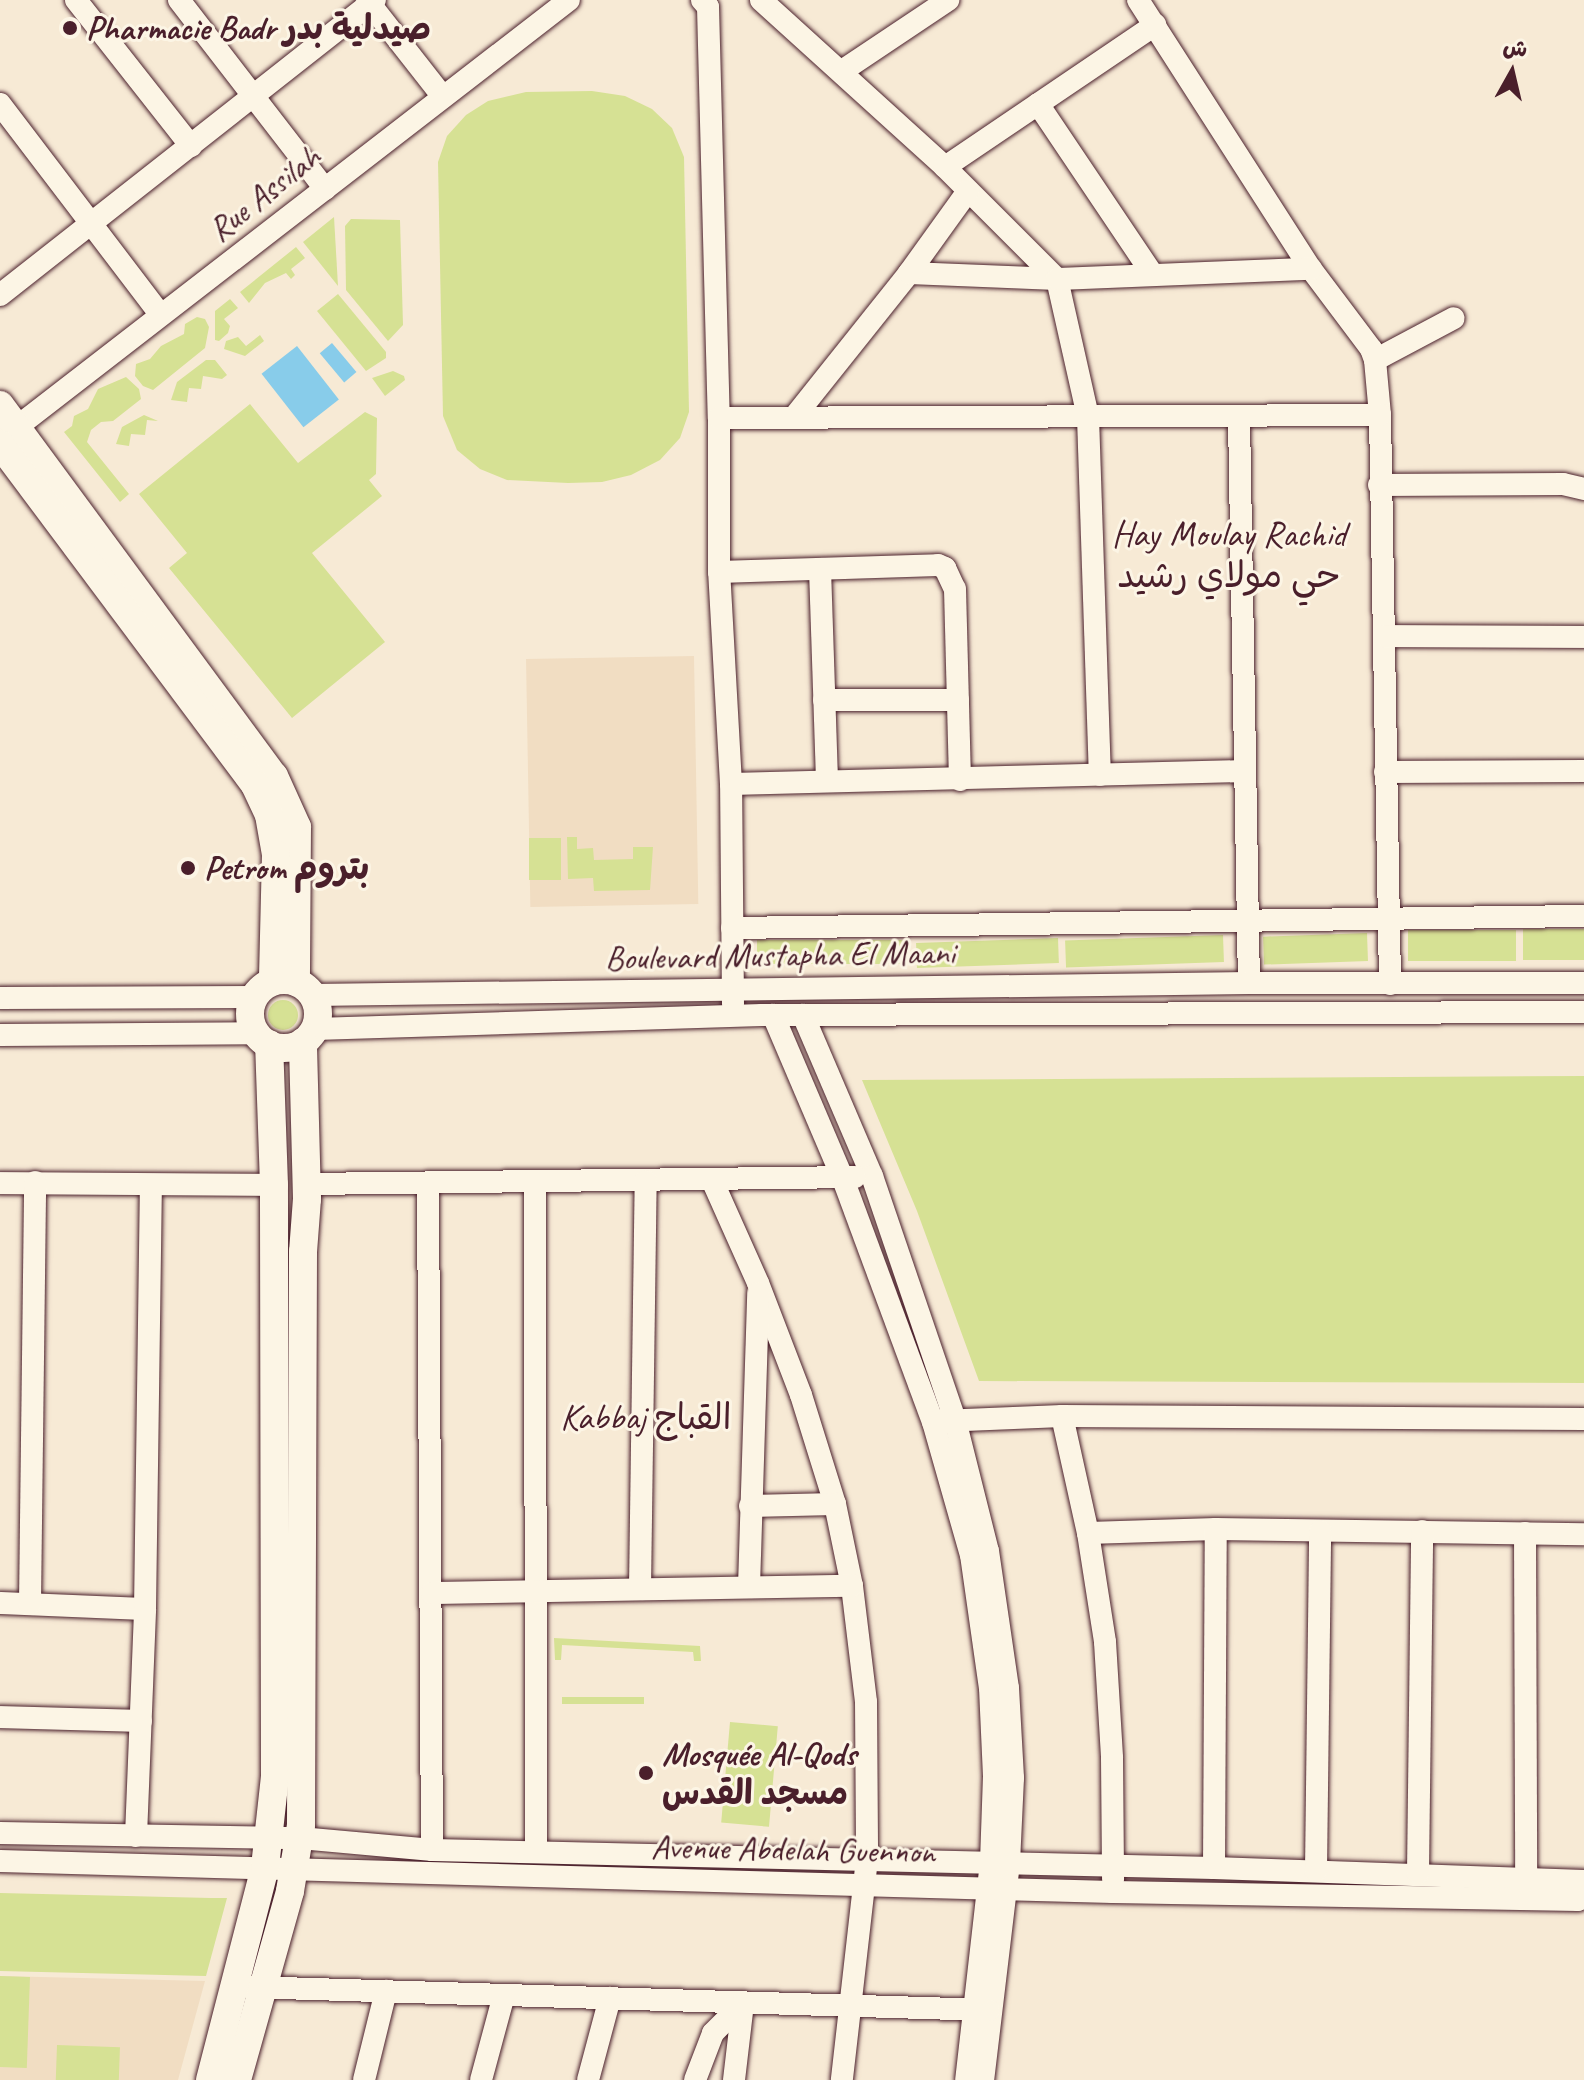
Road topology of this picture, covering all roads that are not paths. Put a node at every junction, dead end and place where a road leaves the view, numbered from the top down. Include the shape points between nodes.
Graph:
1 (76, 0) edge
2 (179, 0) edge
3 (569, 0) edge
4 (761, 0) edge
5 (948, 0) edge
6 (1138, 0) edge
7 (371, 1) edge
8 (710, 2) edge
9 (1155, 25) junction
10 (842, 71) junction
11 (254, 96) junction
12 (443, 97) junction
13 (0, 104) edge
14 (1038, 104) junction
15 (191, 146) junction
16 (945, 167) junction
17 (325, 189) junction
18 (968, 191) junction
19 (92, 224) junction
20 (1311, 269) junction
21 (909, 273) junction
22 (1153, 275) junction
23 (1057, 279) junction
24 (0, 295) edge
25 (161, 315) junction
26 (1454, 318) dead end
27 (1375, 360) junction
28 (1380, 415) junction
29 (795, 416) junction
30 (1088, 417) junction
31 (719, 418) junction
32 (1239, 418) junction
33 (4, 430) edge
34 (1379, 485) junction
35 (1584, 489) edge
36 (820, 569) junction
37 (719, 572) junction
38 (1384, 636) junction
39 (1584, 637) edge
40 (824, 700) junction
41 (958, 700) junction
42 (1244, 771) junction
43 (1584, 771) edge
44 (1385, 772) junction
45 (1100, 775) junction
46 (960, 780) junction
47 (827, 781) junction
48 (731, 784) junction
49 (1584, 916) edge
50 (1245, 920) junction
51 (1390, 920) junction
52 (732, 928) junction
53 (1249, 983) junction
54 (1584, 983) edge
55 (1390, 984) junction
56 (284, 989) junction
57 (526, 991) junction
58 (733, 991) junction
59 (0, 998) edge
60 (1584, 1012) edge
61 (773, 1015) junction
62 (803, 1015) junction
63 (734, 1016) junction
64 (527, 1021) junction
65 (0, 1035) edge
66 (309, 1035) junction
67 (262, 1039) junction
68 (872, 1176) junction
69 (843, 1179) junction
70 (712, 1180) junction
71 (646, 1181) junction
72 (35, 1182) junction
73 (535, 1182) junction
74 (0, 1183) edge
75 (307, 1183) junction
76 (428, 1183) junction
77 (274, 1184) junction
78 (151, 1186) junction
79 (758, 1283) junction
80 (1062, 1416) junction
81 (1584, 1419) edge
82 (944, 1421) junction
83 (835, 1504) junction
84 (750, 1506) junction
85 (1216, 1529) junction
86 (1320, 1531) junction
87 (1422, 1531) junction
88 (1088, 1533) junction
89 (1525, 1533) junction
90 (1584, 1534) edge
91 (852, 1586) junction
92 (749, 1587) junction
93 (640, 1589) junction
94 (537, 1591) junction
95 (432, 1593) junction
96 (0, 1603) edge
97 (30, 1604) junction
98 (145, 1609) junction
99 (0, 1717) edge
100 (141, 1721) junction
101 (0, 1833) edge
102 (136, 1836) junction
103 (269, 1838) junction
104 (300, 1838) junction
105 (432, 1850) junction
106 (536, 1852) junction
107 (867, 1859) junction
108 (0, 1861) edge
109 (1000, 1862) junction
110 (1114, 1865) junction
111 (265, 1867) junction
112 (1214, 1868) junction
113 (1316, 1871) junction
114 (295, 1872) junction
115 (1418, 1873) junction
116 (1526, 1876) junction
117 (1584, 1881) edge
118 (865, 1885) junction
119 (997, 1888) junction
120 (1113, 1892) junction
121 (1584, 1897) edge
122 (248, 1987) junction
123 (386, 1991) junction
124 (504, 1995) junction
125 (610, 1998) junction
126 (743, 2003) junction
127 (851, 2006) junction
128 (983, 2010) junction
129 (210, 2080) edge
130 (237, 2080) edge
131 (364, 2080) edge
132 (481, 2080) edge
133 (588, 2080) edge
134 (695, 2080) edge
135 (734, 2080) edge
136 (842, 2080) edge
137 (966, 2080) edge
138 (983, 2080) edge

1 - 15 street
2 - 11 street
3 - 12 street, Rue Assilah
4 - 10 street
5 - 10 street
6 - 9 street
7 - 11 street
7 - 12 street
8 - 31 street
9 - 14 street
9 - 20 street
10 - 16 street
11 - 15 street
11 - 17 street
12 - 17 street, Rue Assilah
13 - 19 street
14 - 16 street
14 - 22 street
15 - 19 street
16 - 18 street
17 - 25 street, Rue Assilah
18 - 21 street
18 - 23 street
19 - 24 street
19 - 25 street
20 - 22 street
20 - 27 street
21 - 23 street
21 - 29 street
22 - 23 street
23 - 30 street
25 - 33 street, Rue Assilah
26 - 27 street
27 - 28 street
28 - 32 street
28 - 34 street
29 - 30 street
29 - 31 street
30 - 32 street
30 - 45 street
31 - 37 street
32 - 42 street
33 - 56 main road via 274,776 290,806 298,851
34 - 35 street via 1563,484
34 - 38 street
36 - 37 street
36 - 40 street
36 - 41 street via 945,568 955,589
37 - 48 street
38 - 39 street
38 - 44 street
40 - 41 street
40 - 47 street
41 - 46 street
42 - 45 street
42 - 50 street
43 - 44 street
44 - 51 street
45 - 46 street
46 - 47 street
47 - 48 street
48 - 52 street
49 - 51 street
50 - 51 street
50 - 52 street
50 - 53 street
51 - 55 street
52 - 58 street
53 - 55 street, Boulevard Mustapha El Maani
53 - 58 street, Boulevard Mustapha El Maani
54 - 55 street, Boulevard Mustapha El Maani
56 - 57 street, Boulevard Mustapha El Maani
56 - 59 street, Boulevard Mustapha El Maani
56 - 66 main road via 318,1012
56 - 67 main road via 250,1015
57 - 58 street, Boulevard Mustapha El Maani
57 - 64 street
58 - 63 street
60 - 62 street, Boulevard Mustapha El Maani
61 - 62 street, Boulevard Mustapha El Maani
61 - 63 street, Boulevard Mustapha El Maani
61 - 69 street
62 - 68 street
63 - 64 street, Boulevard Mustapha El Maani
64 - 66 street, Boulevard Mustapha El Maani
65 - 67 street
66 - 67 main road via 282,1048
66 - 75 main road
67 - 77 main road
68 - 69 street
68 - 82 street
69 - 70 street
69 - 82 street
70 - 71 street
70 - 79 street
71 - 73 street
71 - 93 street
72 - 74 street
72 - 78 street
72 - 97 street
73 - 76 street
73 - 94 street
75 - 76 street
75 - 77 main road
75 - 104 main road
76 - 95 street
77 - 78 street
77 - 103 main road via 275,1777
78 - 98 street
79 - 83 street
79 - 84 street
80 - 81 street
80 - 82 street
80 - 88 street
82 - 109 street via 988,1551 1008,1688 1013,1778
83 - 84 street
83 - 91 street
84 - 92 street
85 - 86 street
85 - 88 street
85 - 112 street
86 - 87 street
86 - 113 street
87 - 89 street
87 - 115 street
88 - 110 street via 1105,1642
89 - 90 street
89 - 116 street
91 - 92 street
91 - 107 street via 866,1702
92 - 93 street
93 - 94 street
94 - 95 street
94 - 106 street
95 - 105 street
96 - 97 street
97 - 98 street
98 - 100 street
99 - 100 street
100 - 102 street
101 - 102 street, Avenue Abdelah Guennon
102 - 103 street, Avenue Abdelah Guennon
103 - 104 street, Avenue Abdelah Guennon
103 - 111 main road
104 - 105 street, Avenue Abdelah Guennon
104 - 114 main road
105 - 106 street, Avenue Abdelah Guennon
106 - 107 street, Avenue Abdelah Guennon
107 - 109 street, Avenue Abdelah Guennon
107 - 118 street
108 - 111 street, Avenue Abdelah Guennon
109 - 110 street, Avenue Abdelah Guennon
109 - 119 street
110 - 112 street, Avenue Abdelah Guennon
110 - 120 street
111 - 114 street, Avenue Abdelah Guennon
111 - 122 main road
112 - 113 street, Avenue Abdelah Guennon
113 - 115 street, Avenue Abdelah Guennon
114 - 118 street, Avenue Abdelah Guennon
114 - 122 main road
115 - 116 street, Avenue Abdelah Guennon
116 - 117 street, Avenue Abdelah Guennon
118 - 119 street, Avenue Abdelah Guennon
118 - 127 street
119 - 120 street, Avenue Abdelah Guennon
119 - 128 street
120 - 121 street, Avenue Abdelah Guennon
122 - 123 street
122 - 129 main road
122 - 130 main road
123 - 124 street
123 - 131 street
124 - 125 street
124 - 132 street
125 - 126 street
125 - 133 street
126 - 127 street
126 - 134 street via 713,2033
126 - 135 street
127 - 128 street
127 - 136 street
128 - 137 street
128 - 138 street

